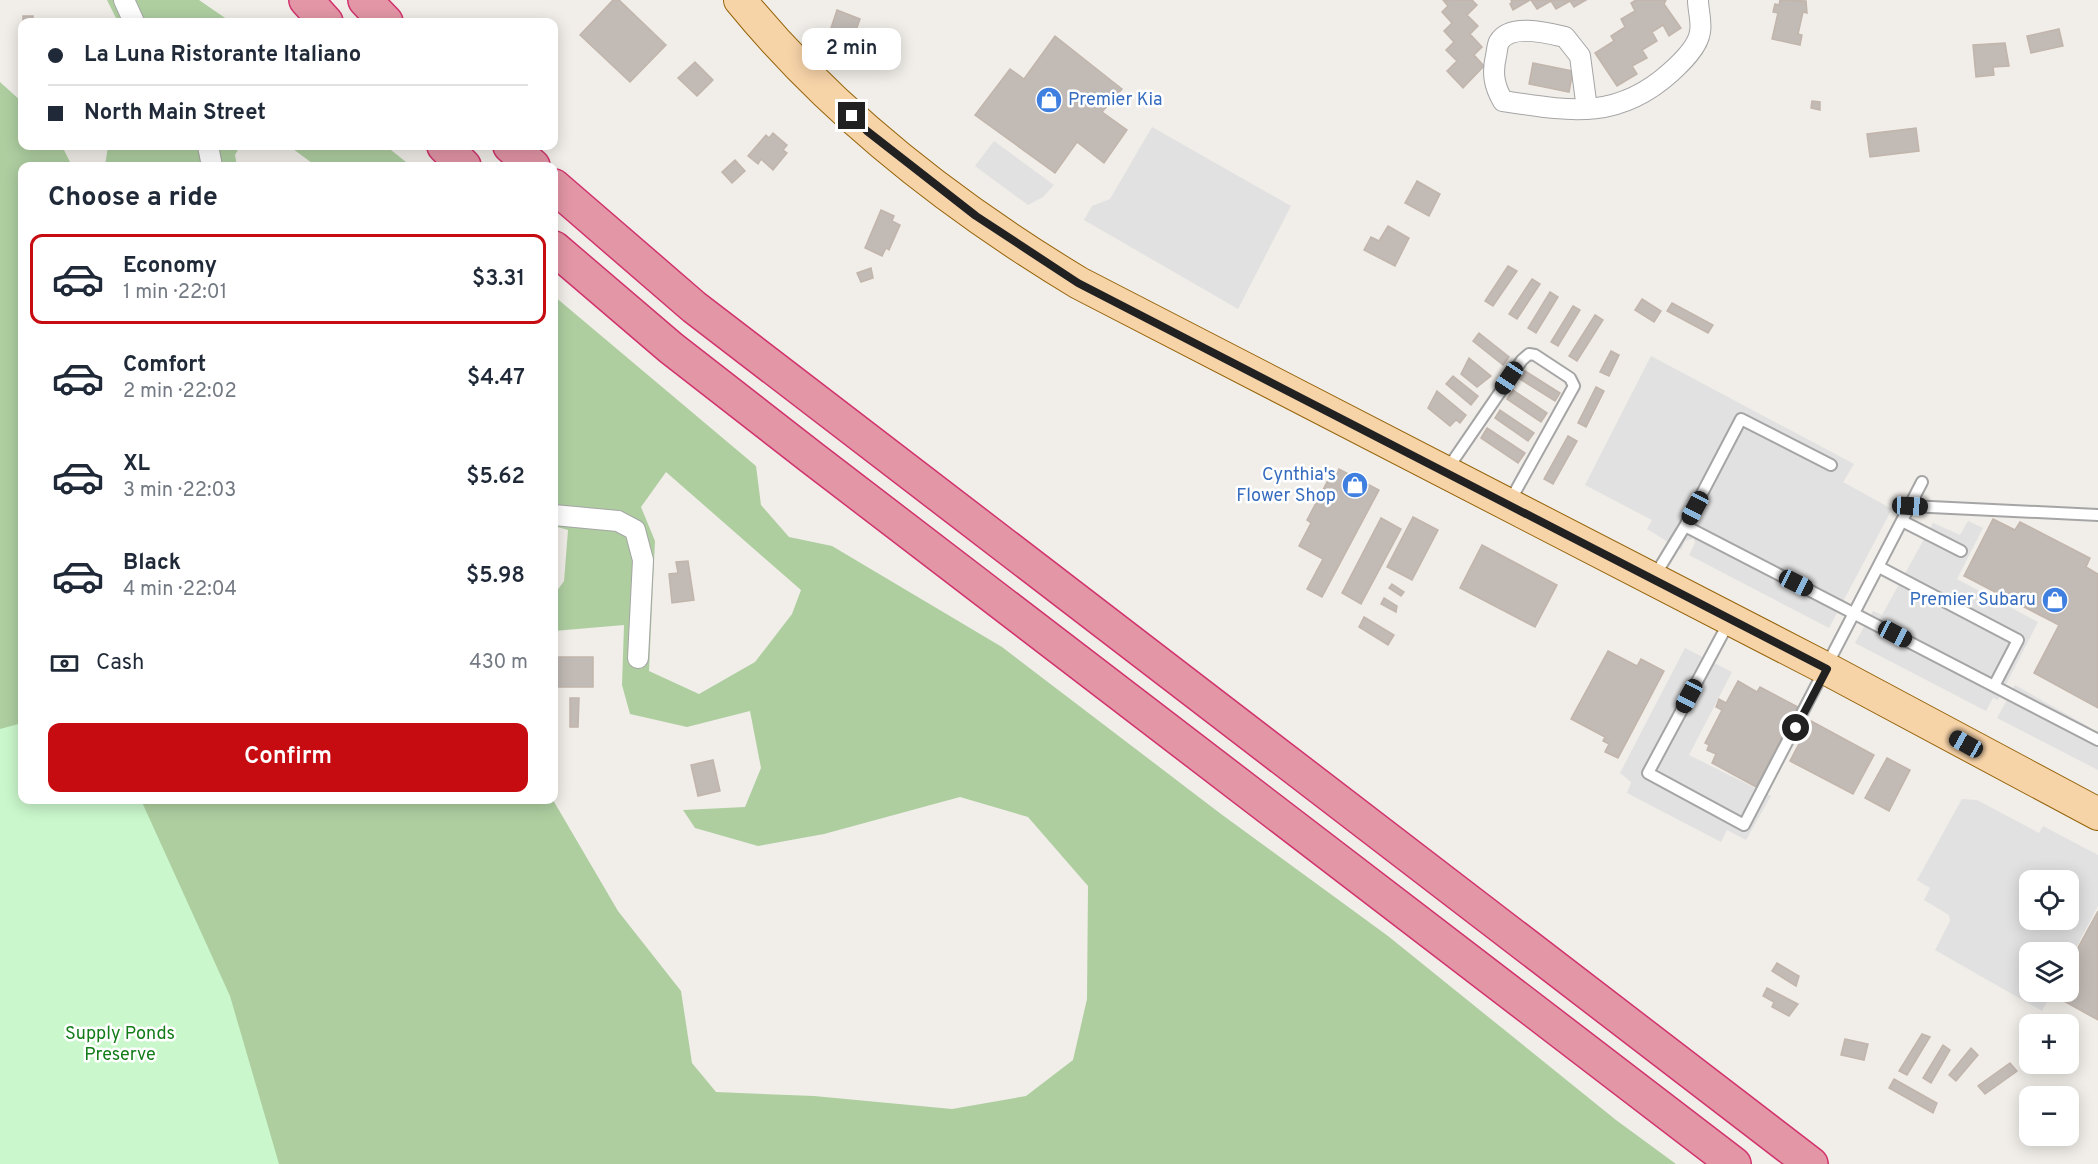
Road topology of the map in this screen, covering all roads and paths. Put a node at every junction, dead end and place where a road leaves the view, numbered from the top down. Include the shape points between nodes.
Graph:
1 (124, 0) edge
2 (306, 0) edge
3 (365, 0) edge
4 (740, 0) edge
5 (1698, 0) edge
6 (132, 18) edge
7 (322, 18) edge
8 (382, 18) edge
9 (1587, 109) junction
10 (448, 150) edge
11 (515, 150) edge
12 (460, 162) edge
13 (528, 162) edge
14 (558, 190) edge
15 (558, 251) edge
16 (1831, 465) dead end
17 (1446, 471) junction
18 (1922, 482) dead end
19 (1508, 504) junction
20 (1910, 506) junction
21 (558, 515) edge
22 (2098, 515) edge
23 (1902, 521) junction
24 (1685, 526) junction
25 (1961, 551) dead end
26 (1879, 567) junction
27 (1653, 580) junction
28 (1855, 613) junction
29 (1731, 619) junction
30 (638, 658) dead end
31 (1827, 669) junction
32 (1994, 686) junction
33 (2098, 740) edge
34 (2098, 814) edge
35 (1734, 1164) edge
36 (1811, 1164) edge

1 - 6 street
2 - 7 highway
3 - 8 highway
4 - 17 main road via 867,131 1025,250 1078,283
5 - 9 street via 1700,33 1684,60 1659,83 1628,103
9 - 9 street via 1561,110 1503,101 1495,88 1499,42 1508,34 1523,31 1565,38 1580,56
10 - 12 highway
11 - 13 highway
14 - 36 highway via 703,314
15 - 35 highway via 671,348
16 - 24 lane via 1741,419
17 - 19 main road
17 - 19 lane via 1522,360 1529,354 1535,355 1570,378 1574,386
18 - 20 lane
19 - 27 main road
20 - 22 lane
20 - 23 lane
21 - 30 street via 618,521 635,530 643,560
23 - 25 lane
23 - 26 lane
24 - 27 lane
24 - 28 lane
26 - 28 lane
26 - 32 lane via 2018,640
27 - 29 main road
28 - 31 lane
28 - 32 lane
29 - 31 main road
29 - 31 lane via 1648,773 1744,825
31 - 34 main road
32 - 33 lane

